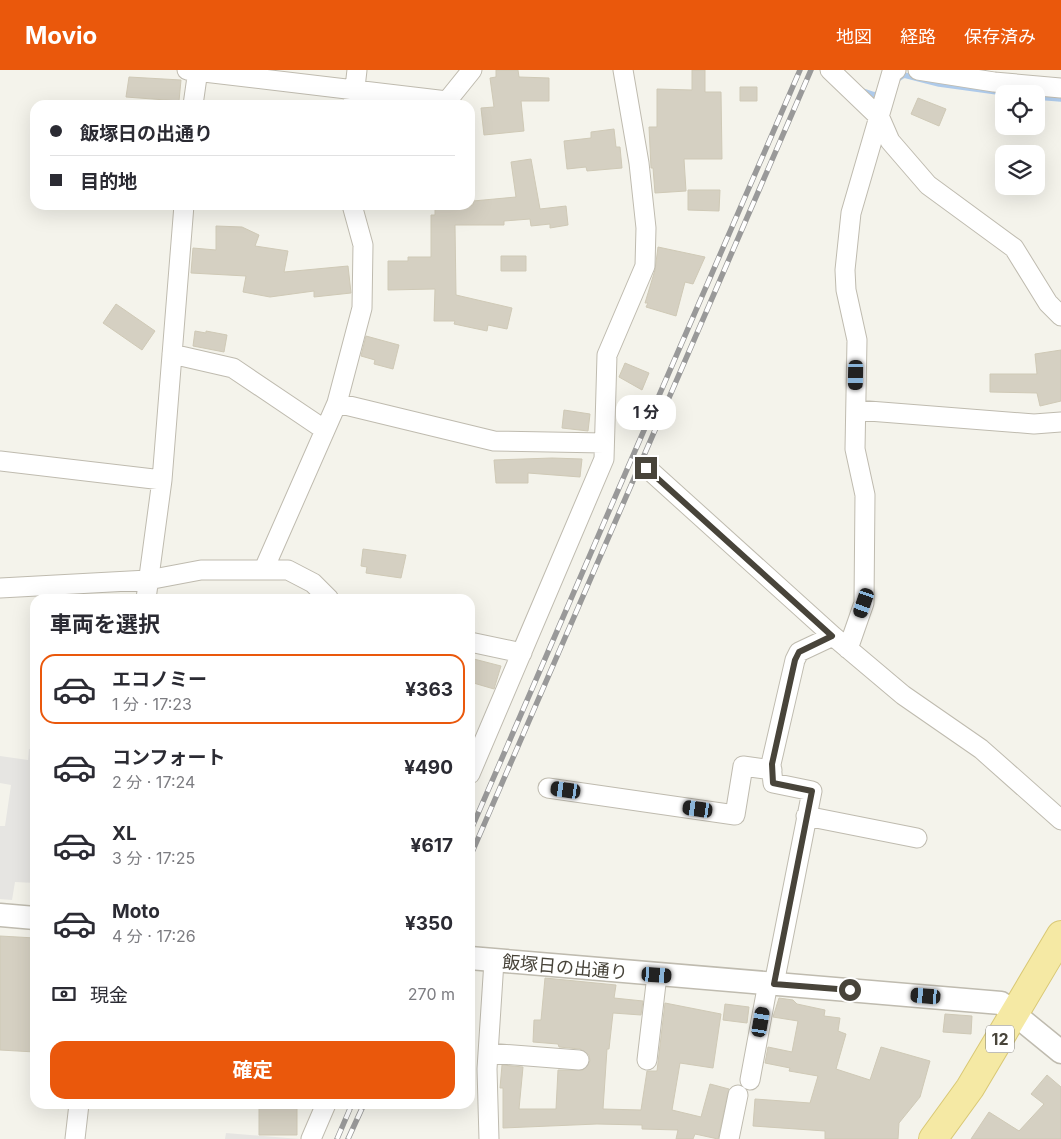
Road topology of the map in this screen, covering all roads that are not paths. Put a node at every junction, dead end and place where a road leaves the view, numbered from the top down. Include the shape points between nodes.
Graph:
1 (194, 70) edge
2 (357, 70) edge
3 (623, 70) edge
4 (830, 70) edge
5 (896, 70) edge
6 (918, 70) edge
7 (467, 74) edge
8 (1061, 88) edge
9 (354, 97) edge
10 (193, 100) edge
11 (424, 100) edge
12 (448, 100) edge
13 (880, 118) junction
14 (184, 210) edge
15 (353, 210) edge
16 (1061, 316) edge
17 (172, 354) junction
18 (337, 403) junction
19 (856, 410) junction
20 (1061, 422) edge
21 (325, 430) junction
22 (604, 443) junction
23 (0, 460) edge
24 (646, 468) dead end
25 (162, 480) junction
26 (264, 569) junction
27 (148, 580) junction
28 (0, 588) edge
29 (147, 594) edge
30 (324, 594) edge
31 (832, 636) junction
32 (475, 643) edge
33 (848, 649) junction
34 (522, 653) junction
35 (475, 762) edge
36 (772, 770) junction
37 (548, 788) dead end
38 (806, 816) junction
39 (1061, 820) edge
40 (918, 838) dead end
41 (0, 915) edge
42 (30, 918) edge
43 (1061, 935) edge
44 (475, 958) edge
45 (494, 960) junction
46 (657, 975) junction
47 (771, 983) junction
48 (1015, 1014) junction
49 (1061, 1052) edge
50 (488, 1053) junction
51 (579, 1060) dead end
52 (647, 1060) dead end
53 (750, 1080) dead end
54 (738, 1096) dead end
55 (78, 1109) edge
56 (324, 1109) edge
57 (75, 1139) edge
58 (311, 1139) edge
59 (489, 1139) edge
60 (730, 1139) edge
61 (933, 1139) edge

1 - 9 street
1 - 10 street
2 - 9 street
3 - 22 street via 639,162 646,228 645,266 607,355
4 - 13 street
5 - 13 street via 892,72
6 - 8 street
7 - 12 street
9 - 11 street
13 - 16 street via 890,141 928,185 1014,248 1048,303
13 - 19 street via 851,213 845,270 857,340
14 - 17 street
15 - 18 street via 363,245 362,308
17 - 21 street via 233,368
17 - 25 street
18 - 21 street
18 - 22 street via 494,441
19 - 20 street via 1034,424
19 - 33 street via 855,449 865,495 864,603
21 - 26 street
22 - 34 street via 604,459
23 - 25 street
24 - 31 street
25 - 27 street
26 - 27 street via 201,570
26 - 30 street via 288,570 313,583
27 - 28 street
27 - 29 street
31 - 33 street
31 - 36 street via 799,652 795,660
32 - 34 street
33 - 39 street via 903,694 981,749
34 - 35 street
36 - 37 street via 742,766 735,815
36 - 38 street via 773,783 812,791
38 - 40 street
38 - 47 street
41 - 42 street
43 - 48 main road, 12
44 - 45 street, 飯塚日の出通り
45 - 46 street, 飯塚日の出通り
45 - 50 street
46 - 47 street, 飯塚日の出通り
46 - 52 street
47 - 48 street, 飯塚日の出通り via 1001,1003
47 - 53 street
48 - 49 street, 飯塚日の出通り
48 - 61 main road, 12 via 970,1088
50 - 51 street
50 - 59 street
54 - 60 street
55 - 57 street
56 - 58 street

